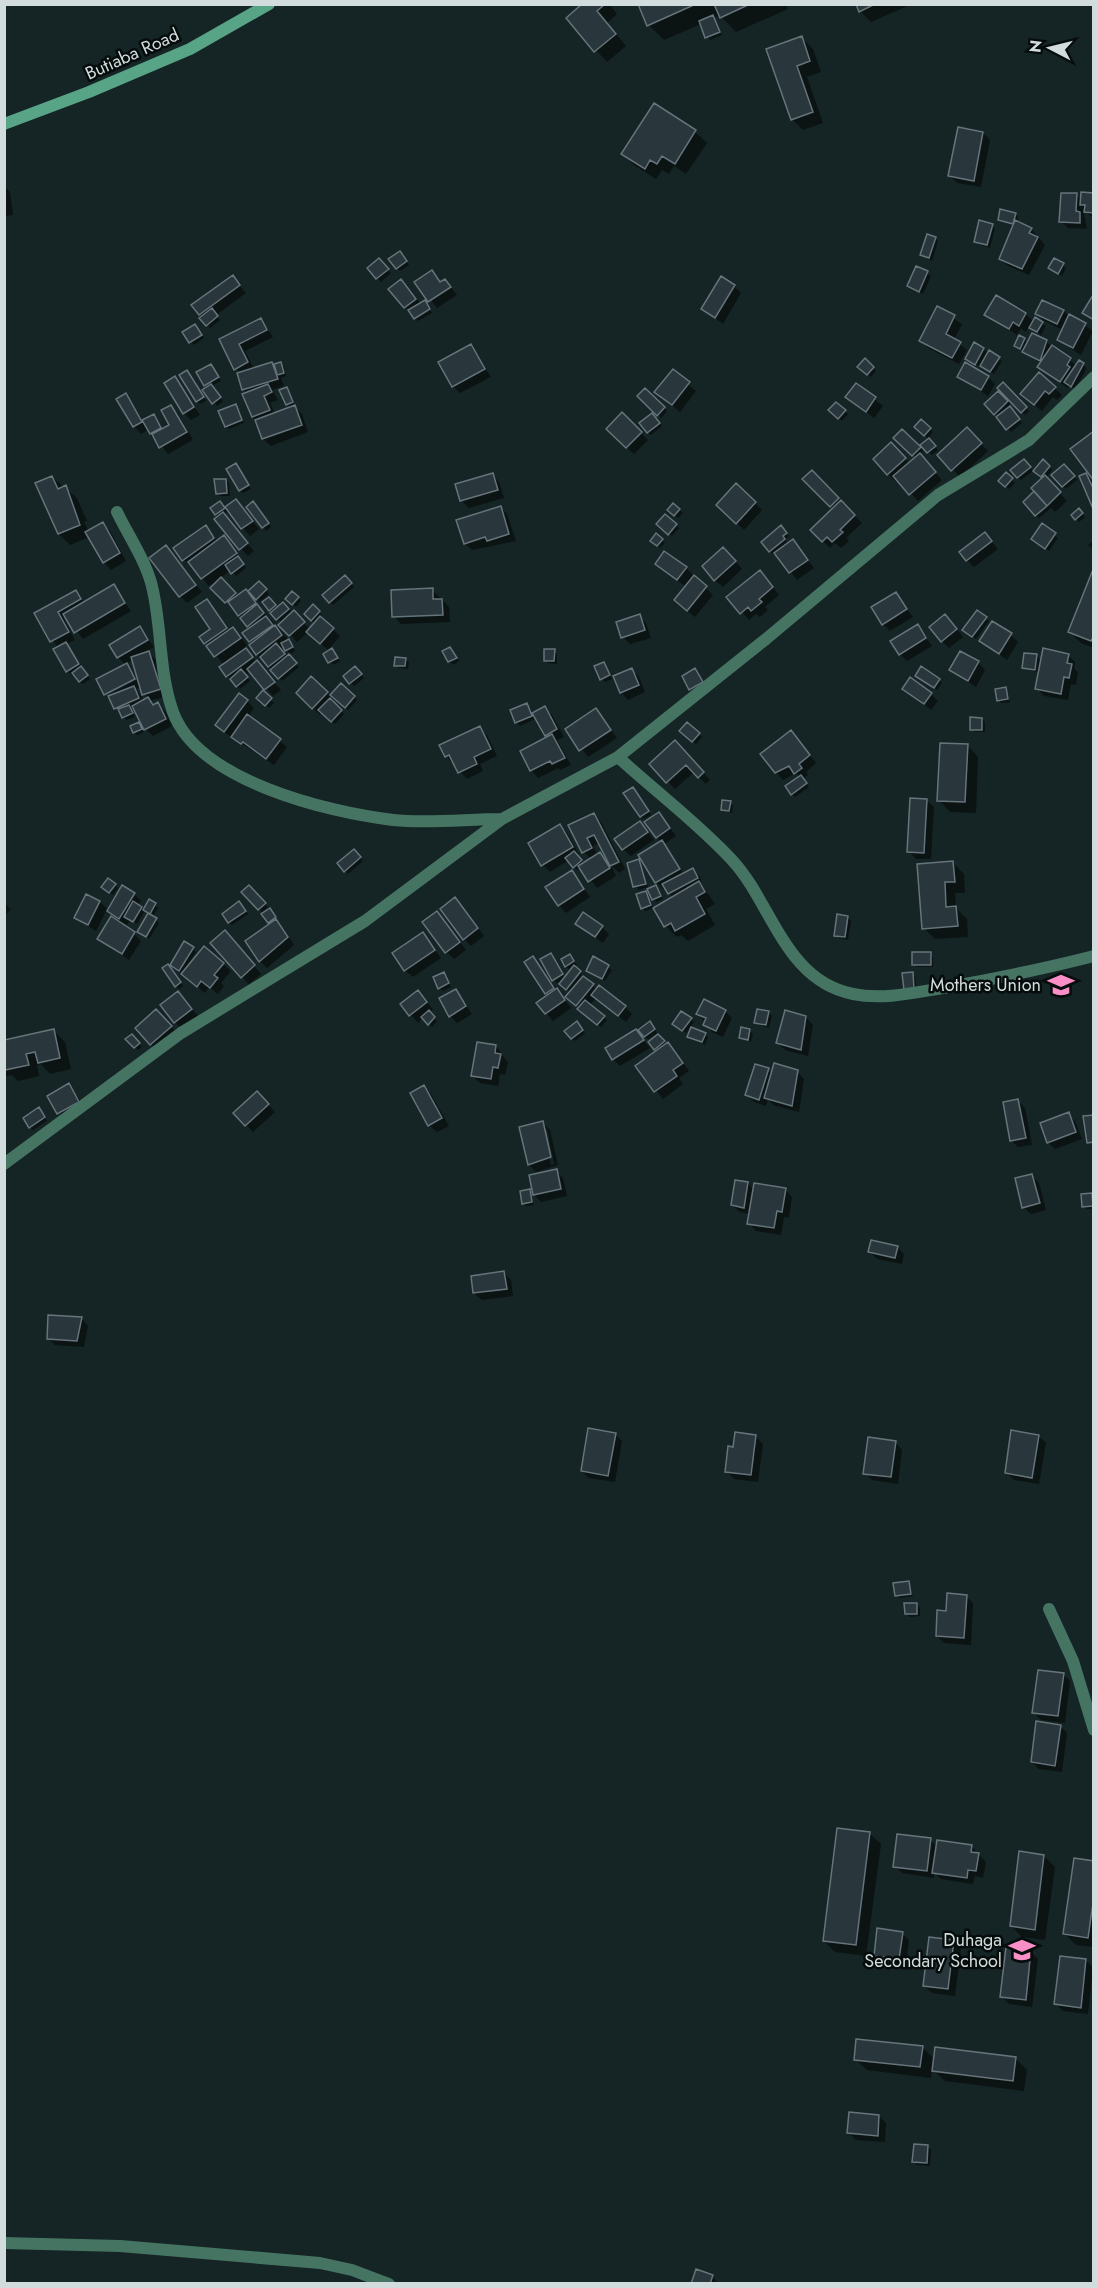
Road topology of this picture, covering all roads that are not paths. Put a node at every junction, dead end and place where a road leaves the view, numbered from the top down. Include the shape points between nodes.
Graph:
1 (269, 4) edge
2 (4, 124) edge
3 (1094, 377) edge
4 (117, 512) dead end
5 (618, 757) junction
6 (502, 819) junction
7 (1094, 956) edge
8 (4, 1164) edge
9 (1049, 1609) dead end
10 (1094, 1730) edge
11 (4, 2243) edge
12 (389, 2283) edge

1 - 2 main road, Butiaba Road via 190,49
3 - 5 street via 1029,440 938,495
4 - 6 street via 153,590 173,712 188,739 221,766 255,784 300,800 394,820
5 - 6 street
5 - 7 street via 733,861 796,961 835,988 877,997 906,994 1016,975
6 - 8 street via 365,921 181,1032
9 - 10 street via 1073,1661
11 - 12 street via 120,2246 320,2263

